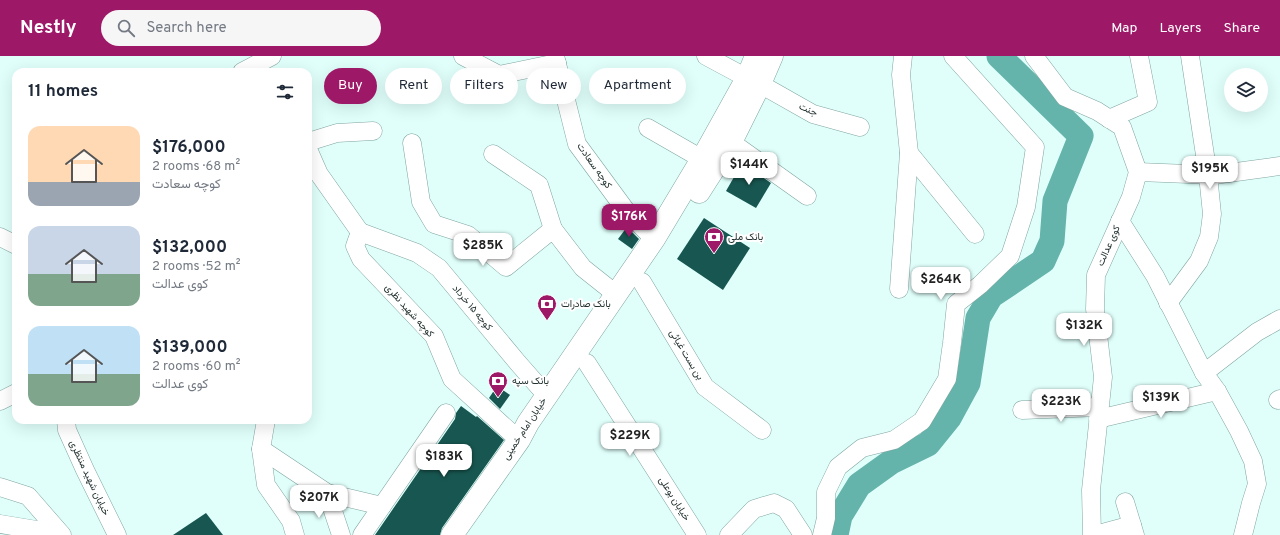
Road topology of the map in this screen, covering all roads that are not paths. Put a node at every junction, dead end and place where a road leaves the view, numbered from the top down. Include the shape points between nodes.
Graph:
1 (463, 56) edge
2 (706, 56) edge
3 (756, 56) edge
4 (772, 56) edge
5 (903, 56) edge
6 (953, 56) edge
7 (1034, 56) edge
8 (1139, 56) edge
9 (1190, 56) edge
10 (556, 59) edge
11 (271, 62) edge
12 (254, 68) edge
13 (754, 81) junction
14 (1109, 119) junction
15 (648, 128) dead end
16 (860, 128) dead end
17 (373, 131) dead end
18 (312, 141) edge
19 (731, 142) junction
20 (412, 143) dead end
21 (909, 153) junction
22 (493, 154) dead end
23 (312, 158) edge
24 (702, 159) junction
25 (1280, 166) edge
26 (1138, 172) junction
27 (1208, 175) junction
28 (807, 196) dead end
29 (1120, 221) junction
30 (553, 228) junction
31 (360, 232) junction
32 (975, 234) dead end
33 (0, 237) edge
34 (654, 239) junction
35 (12, 243) edge
36 (642, 282) junction
37 (899, 289) dead end
38 (617, 295) junction
39 (1168, 303) junction
40 (1280, 319) edge
41 (587, 363) junction
42 (1204, 373) junction
43 (1217, 390) junction
44 (12, 395) edge
45 (547, 396) junction
46 (0, 400) edge
47 (1022, 410) dead end
48 (446, 413) dead end
49 (1099, 413) junction
50 (66, 424) edge
51 (265, 424) edge
52 (762, 430) dead end
53 (519, 440) junction
54 (261, 449) junction
55 (0, 487) edge
56 (327, 493) junction
57 (1124, 502) dead end
58 (382, 506) junction
59 (0, 524) edge
60 (1134, 530) edge
61 (1241, 534) edge
62 (61, 535) edge
63 (116, 535) edge
64 (295, 535) edge
65 (341, 535) edge
66 (362, 535) edge
67 (452, 535) edge
68 (471, 535) edge
69 (697, 535) edge
70 (729, 535) edge
71 (803, 535) edge
72 (822, 535) edge
73 (1092, 535) edge
74 (1095, 535) edge

1 - 10 street via 499,75
2 - 13 street, جنت
3 - 13 main road, خیابان امام خمینی
4 - 13 main road, خیابان امام خمینی
5 - 21 street via 901,75
6 - 72 street via 1036,147 1026,207 1010,256 956,304 947,379 922,421 894,440 862,448 838,467 826,492 826,518
7 - 14 street via 1066,96
8 - 14 street via 1148,102
9 - 27 street
10 - 34 street, کوچه سعادت via 577,144 627,212
11 - 12 street
13 - 16 street, جنت via 813,114
13 - 19 main road, خیابان امام خمینی
13 - 24 main road, خیابان امام خمینی
14 - 26 street via 1122,127
15 - 24 street
17 - 18 street via 337,133
19 - 28 street
19 - 36 main road, خیابان امام خمینی
20 - 30 street via 420,202 434,224 468,235 506,267
21 - 32 street
21 - 37 street
22 - 30 street via 539,185
23 - 31 street via 319,174
24 - 34 main road, خیابان امام خمینی
25 - 27 street
26 - 27 street
26 - 29 street, کوی عدالت via 1131,197
27 - 39 street via 1212,214 1209,236 1199,261
29 - 39 street via 1155,276
29 - 49 street, کوی عدالت via 1096,276 1095,309 1103,377
30 - 38 street via 583,268
31 - 45 street, کوچه ۱۵ خرداد via 417,253 439,268
31 - 53 street, کوچه شهید نظری via 355,246 361,259 434,336 452,379
33 - 35 street
34 - 38 main road, خیابان امام خمینی
36 - 41 main road, خیابان امام خمینی
36 - 52 street, بن بست غیاثی via 705,387
38 - 45 main road, خیابان امام خمینی
39 - 42 street
40 - 42 street via 1257,332
41 - 68 main road, خیابان امام خمینی
41 - 69 street, خیابان بوعلی
42 - 43 street
43 - 49 street
43 - 61 street via 1253,461 1257,484
44 - 46 street
45 - 53 main road, خیابان امام خمینی
47 - 49 street
48 - 58 street
49 - 73 street, کوی عدالت via 1091,490
50 - 63 street, خیابان شهید منتظری via 84,470
51 - 54 street
53 - 67 main road, خیابان امام خمینی
54 - 56 street
54 - 64 street via 266,485 291,521
55 - 62 street via 28,496
56 - 58 street
56 - 65 street
57 - 60 street
58 - 66 street
59 - 62 street
60 - 74 street
70 - 71 street via 754,508 774,504 786,509

